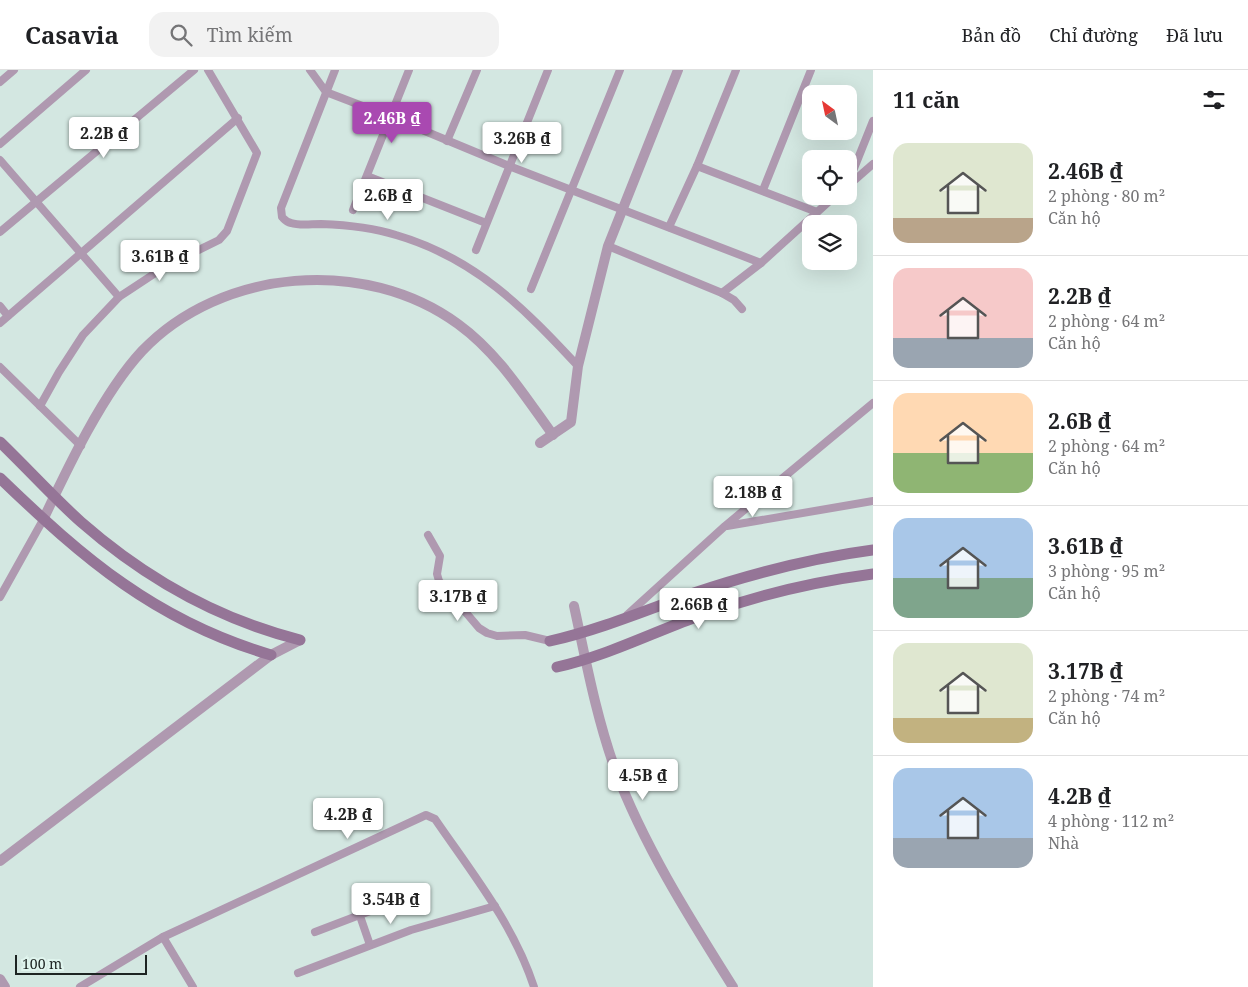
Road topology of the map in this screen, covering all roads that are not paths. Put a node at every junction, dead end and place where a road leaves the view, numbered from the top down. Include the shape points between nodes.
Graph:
1 (14, 70) edge
2 (86, 70) edge
3 (194, 70) edge
4 (208, 70) edge
5 (310, 70) edge
6 (335, 70) edge
7 (410, 70) edge
8 (477, 70) edge
9 (548, 70) edge
10 (620, 70) edge
11 (678, 70) edge
12 (736, 70) edge
13 (812, 70) edge
14 (0, 82) edge
15 (326, 92) junction
16 (391, 117) junction
17 (238, 118) junction
18 (873, 121) edge
19 (447, 142) junction
20 (0, 144) edge
21 (0, 160) edge
22 (857, 162) edge
23 (873, 164) edge
24 (509, 166) junction
25 (697, 166) junction
26 (367, 176) junction
27 (857, 177) edge
28 (571, 190) junction
29 (763, 190) junction
30 (35, 202) junction
31 (825, 205) edge
32 (620, 209) junction
33 (353, 210) dead end
34 (817, 212) junction
35 (486, 223) junction
36 (670, 226) junction
37 (0, 232) edge
38 (608, 246) junction
39 (476, 250) dead end
40 (80, 254) junction
41 (761, 263) junction
42 (531, 289) dead end
43 (722, 293) junction
44 (119, 296) junction
45 (0, 306) edge
46 (742, 308) dead end
47 (8, 316) junction
48 (0, 323) edge
49 (578, 366) junction
50 (0, 368) edge
51 (873, 403) edge
52 (40, 406) junction
53 (553, 435) junction
54 (0, 442) edge
55 (540, 444) dead end
56 (81, 446) junction
57 (0, 478) edge
58 (55, 495) junction
59 (873, 502) edge
60 (44, 520) junction
61 (725, 526) junction
62 (428, 535) dead end
63 (873, 550) edge
64 (873, 574) edge
65 (0, 597) edge
66 (574, 606) dead end
67 (622, 620) junction
68 (580, 634) junction
69 (300, 640) joint
70 (550, 641) joint
71 (271, 655) junction
72 (585, 660) junction
73 (557, 668) dead end
74 (0, 861) edge
75 (495, 906) junction
76 (378, 908) dead end
77 (360, 916) junction
78 (315, 932) dead end
79 (164, 937) junction
80 (370, 945) junction
81 (298, 973) dead end
82 (0, 979) edge
83 (190, 986) edge
84 (4, 987) edge
85 (80, 987) edge
86 (534, 987) edge
87 (732, 987) edge

1 - 14 street
2 - 20 street
3 - 30 street
4 - 17 street
5 - 15 street
6 - 15 street
7 - 16 street
8 - 19 street
9 - 24 street
10 - 28 street
11 - 32 street
12 - 25 street
13 - 29 street
15 - 16 street
15 - 49 street via 281,208 282,217 293,224 369,228 443,253 479,273 512,298
16 - 19 street
16 - 26 street
17 - 40 street
17 - 44 street via 254,146 256,157 225,234 147,276
18 - 22 street
19 - 24 street
21 - 30 street
23 - 27 street
24 - 28 street
24 - 35 street
25 - 29 street
25 - 36 street
26 - 33 street
26 - 35 street
28 - 32 street
28 - 42 street
29 - 34 street
30 - 37 street
30 - 40 street
31 - 34 street
32 - 36 street
32 - 38 street
34 - 41 street
35 - 39 street
36 - 41 street
38 - 43 street
38 - 49 street
40 - 44 street
40 - 47 street
41 - 43 street
43 - 46 street
44 - 52 street via 83,335
45 - 47 street
47 - 48 street
49 - 53 street via 571,422
50 - 52 street
51 - 61 street
52 - 56 street
53 - 55 street
53 - 56 street via 497,360 457,324 392,292 354,283 315,280 259,285 207,305 182,319 134,360 108,397
54 - 58 main road
56 - 58 street
57 - 60 main road
58 - 60 street
58 - 69 main road via 80,521 173,590 246,624
59 - 61 street
60 - 65 street
60 - 71 main road via 105,572 158,608 220,638
61 - 67 street
62 - 70 street via 440,556 439,581 479,628 492,635 520,634
63 - 67 main road via 782,567 691,594
64 - 72 main road via 771,593 695,617
66 - 68 street
67 - 68 main road
68 - 70 main road
68 - 72 street
69 - 71 street
71 - 74 street
72 - 73 main road
72 - 87 street via 603,732 634,812 662,870
75 - 79 street via 435,820 426,815
75 - 80 street
75 - 86 street
76 - 77 street
77 - 78 street
77 - 80 street
79 - 83 street
79 - 85 street
80 - 81 street
82 - 84 street

